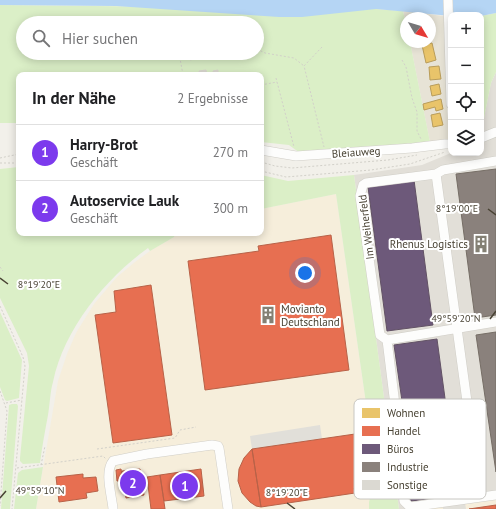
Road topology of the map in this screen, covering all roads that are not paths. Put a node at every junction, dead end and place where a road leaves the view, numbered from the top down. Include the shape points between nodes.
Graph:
1 (448, 0) edge
2 (450, 84) edge
3 (496, 132) edge
4 (484, 137) edge
5 (448, 148) edge
6 (264, 151) edge
7 (496, 162) edge
8 (436, 174) junction
9 (496, 322) edge
10 (456, 328) junction
11 (387, 340) junction
12 (394, 399) edge
13 (466, 399) edge
14 (496, 495) edge
15 (486, 496) edge
16 (404, 499) edge
17 (475, 499) edge
18 (463, 504) edge
19 (113, 509) edge
20 (228, 509) edge

1 - 2 street
3 - 4 street
5 - 6 street, Bleiauweg via 296,156
7 - 8 street, Im Weiherfeld via 443,170
8 - 10 street
8 - 11 street, Im Weiherfeld via 366,183 361,189 380,335
9 - 10 street
10 - 11 street
10 - 13 street
11 - 12 street, Im Weiherfeld
14 - 15 street, Im Weiherfeld
16 - 18 street, Im Weiherfeld via 410,507
17 - 18 street, Im Weiherfeld
19 - 20 street via 108,472 110,464 115,460 212,445 218,446

